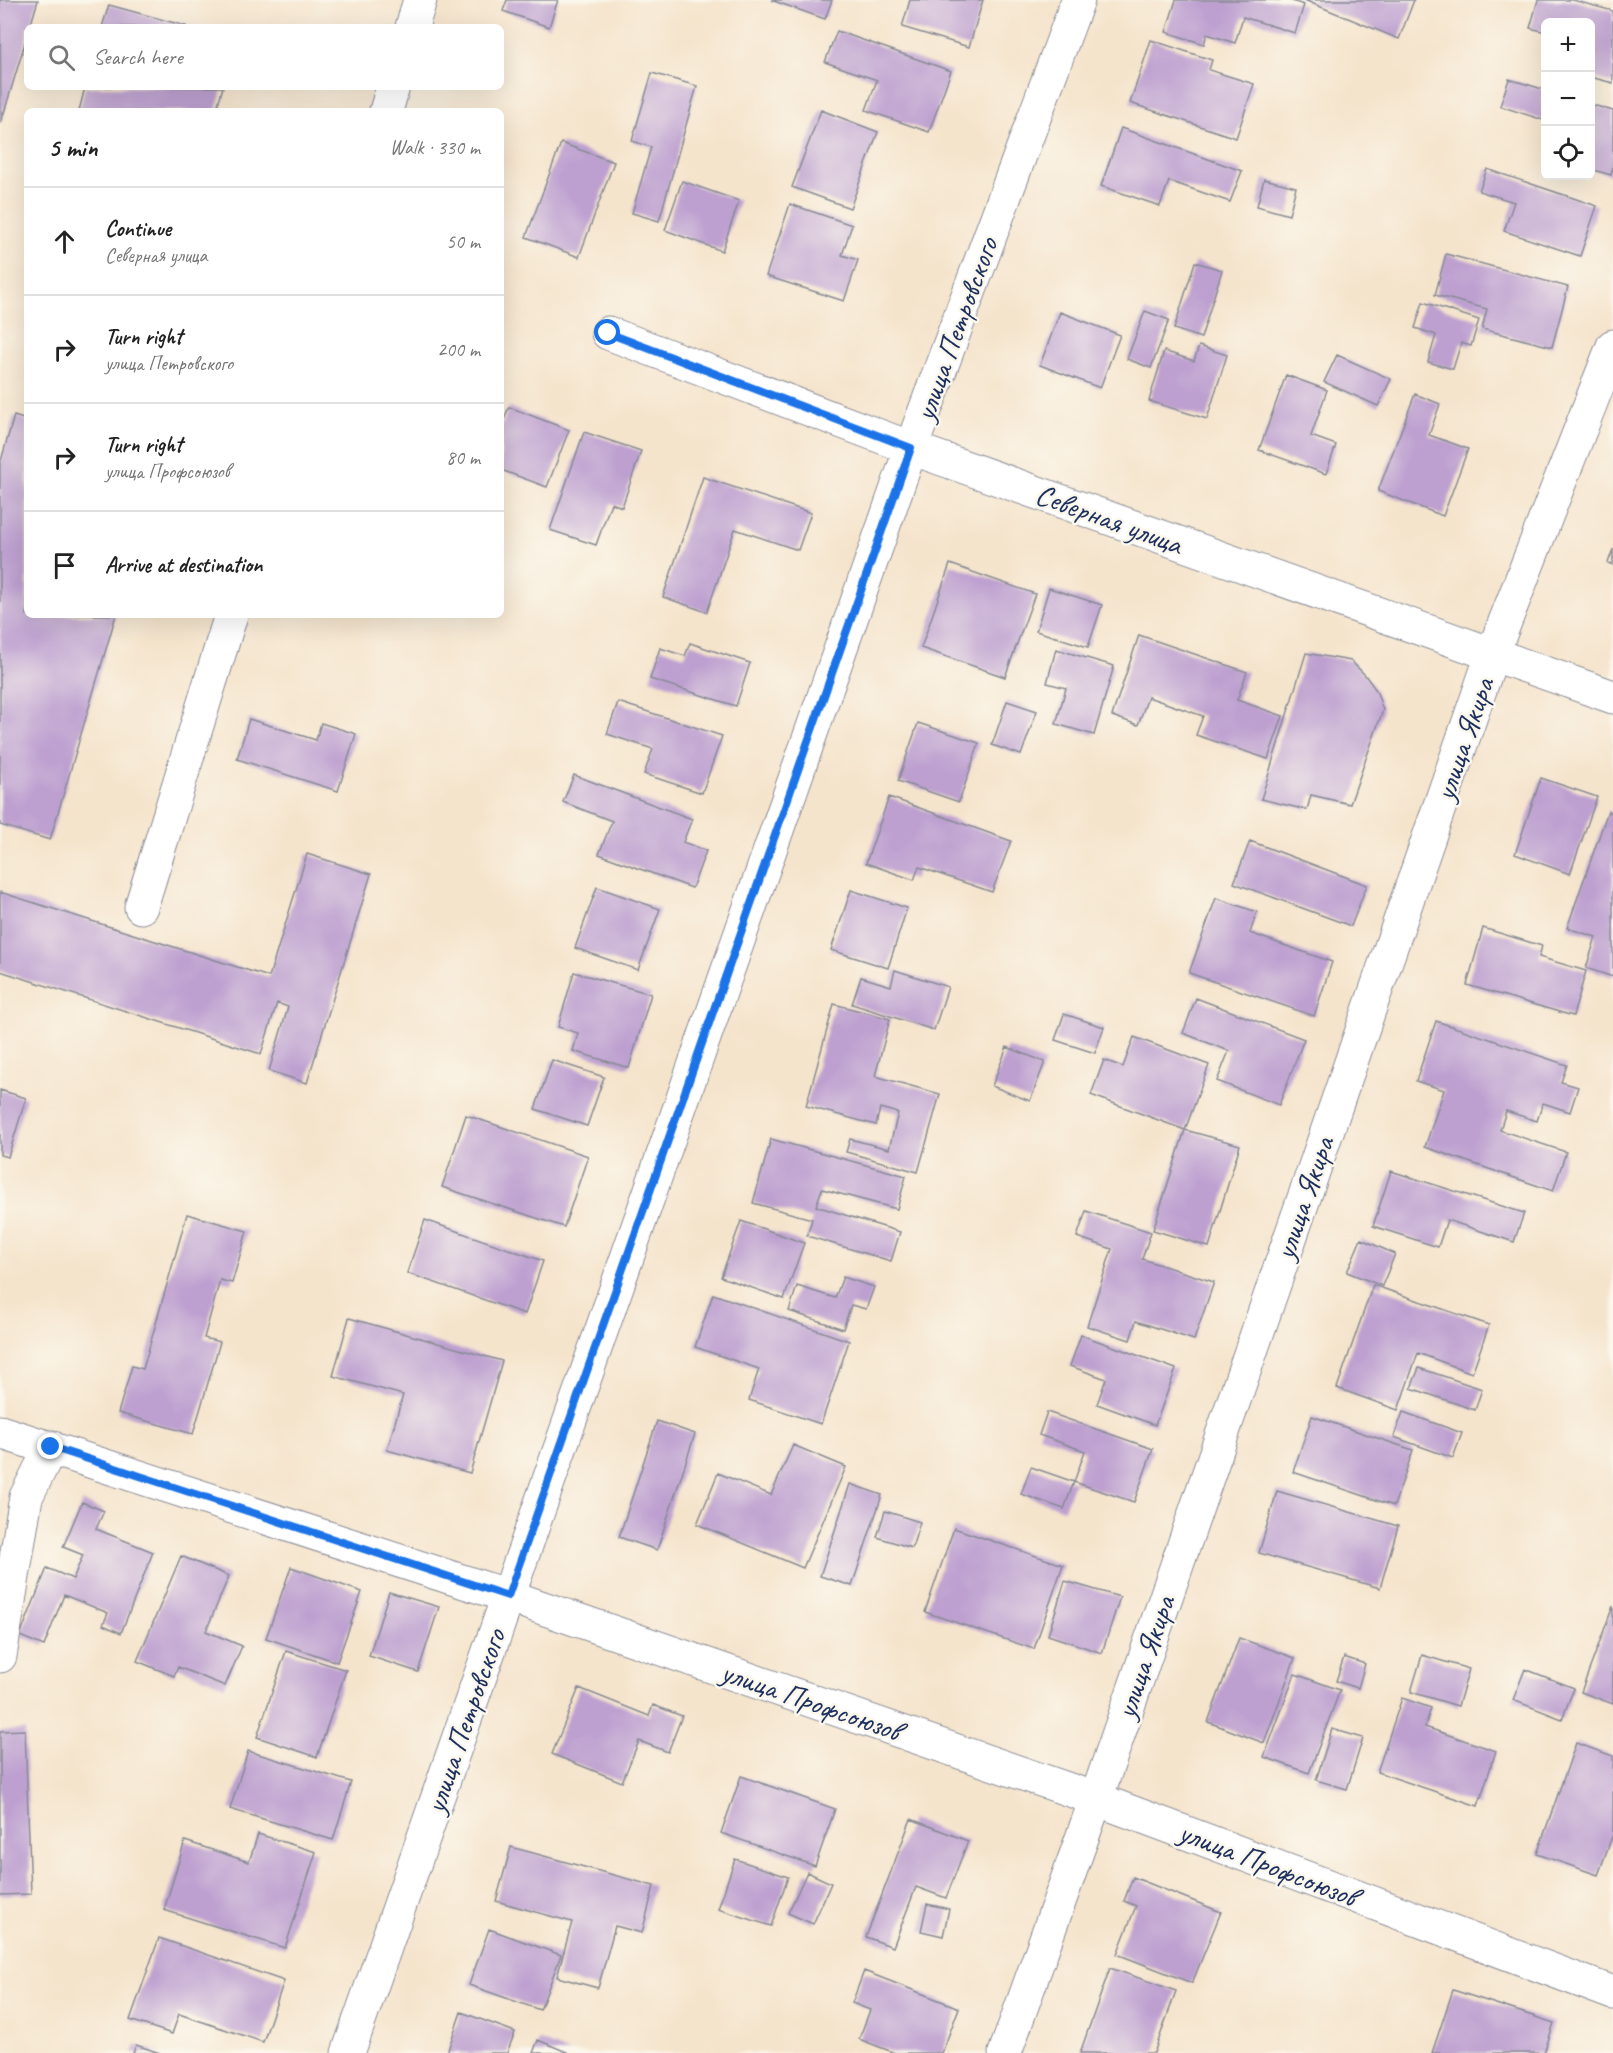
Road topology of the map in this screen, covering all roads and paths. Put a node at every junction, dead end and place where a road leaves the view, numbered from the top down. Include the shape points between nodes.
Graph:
1 (420, 0) edge
2 (1078, 0) edge
3 (412, 24) edge
4 (392, 90) edge
5 (387, 108) edge
6 (608, 333) dead end
7 (1613, 346) edge
8 (911, 448) junction
9 (230, 618) edge
10 (1492, 655) junction
11 (1613, 697) edge
12 (141, 906) dead end
13 (0, 1432) edge
14 (51, 1447) junction
15 (508, 1596) junction
16 (0, 1656) edge
17 (1096, 1799) junction
18 (1613, 1993) edge
19 (348, 2053) edge
20 (1005, 2053) edge

1 - 3 street
2 - 8 street, улица Петровского
4 - 5 street
6 - 8 street, Северная улица
7 - 10 street, улица Якира
8 - 10 street, Северная улица
8 - 15 street, улица Петровского
9 - 12 street
10 - 11 street, Северная улица
10 - 17 street, улица Якира
13 - 14 street, улица Профсоюзов
14 - 15 street, улица Профсоюзов
14 - 16 street via 26,1497
15 - 17 street, улица Профсоюзов
15 - 19 street, улица Петровского
17 - 18 street, улица Профсоюзов
17 - 20 street, улица Якира

